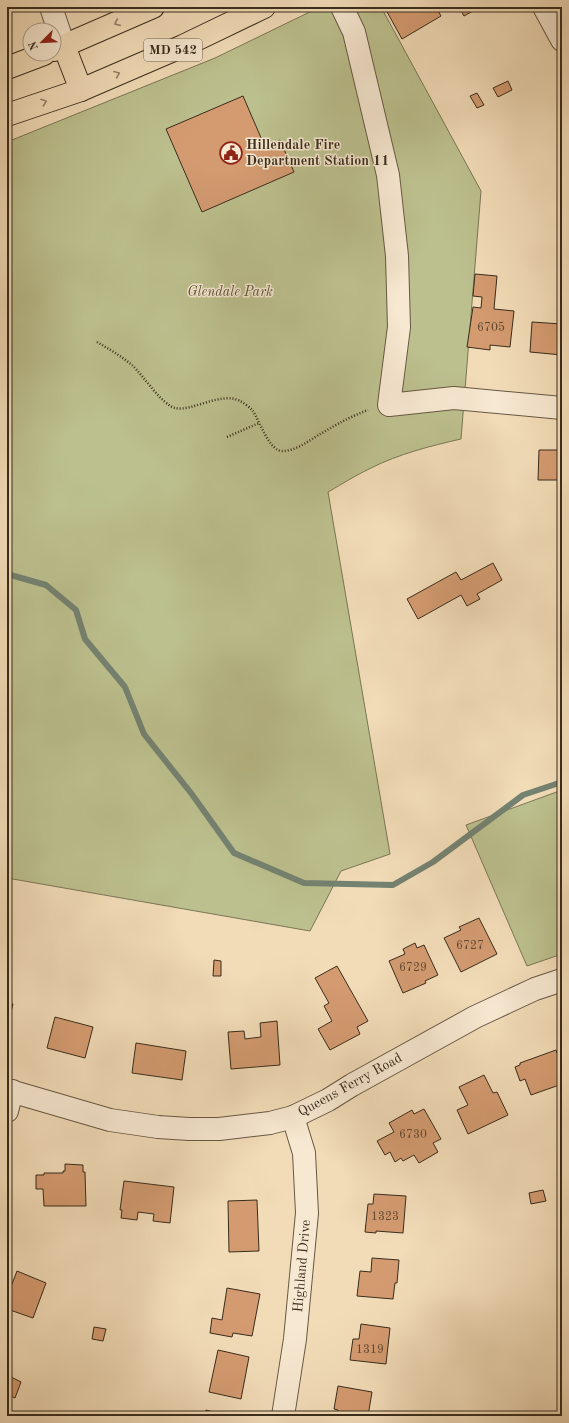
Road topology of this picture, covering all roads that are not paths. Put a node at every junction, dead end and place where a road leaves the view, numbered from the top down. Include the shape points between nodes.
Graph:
1 (51, 7) edge
2 (153, 7) edge
3 (264, 7) edge
4 (342, 7) edge
5 (544, 7) edge
6 (54, 22) edge
7 (562, 40) edge
8 (62, 47) edge
9 (62, 54) edge
10 (23, 62) edge
11 (7, 68) edge
12 (81, 90) junction
13 (7, 115) edge
14 (562, 408) edge
15 (562, 980) edge
16 (9, 1098) edge
17 (293, 1117) junction
18 (283, 1416) edge

1 - 6 street
2 -> 8 main road
12 -> 3 main road, MD 542 via 183,46
4 - 14 street via 354,32 388,175 396,256 399,327 389,405 454,398
5 - 7 street
9 - 12 main road
10 - 11 main road
13 -> 12 main road, MD 542
15 - 17 street, Queens Ferry Road via 535,989 475,1017
16 - 17 street, Queens Ferry Road via 110,1120 173,1128 219,1129 270,1123
17 - 18 street, Highland Drive via 304,1153 307,1213 295,1339

